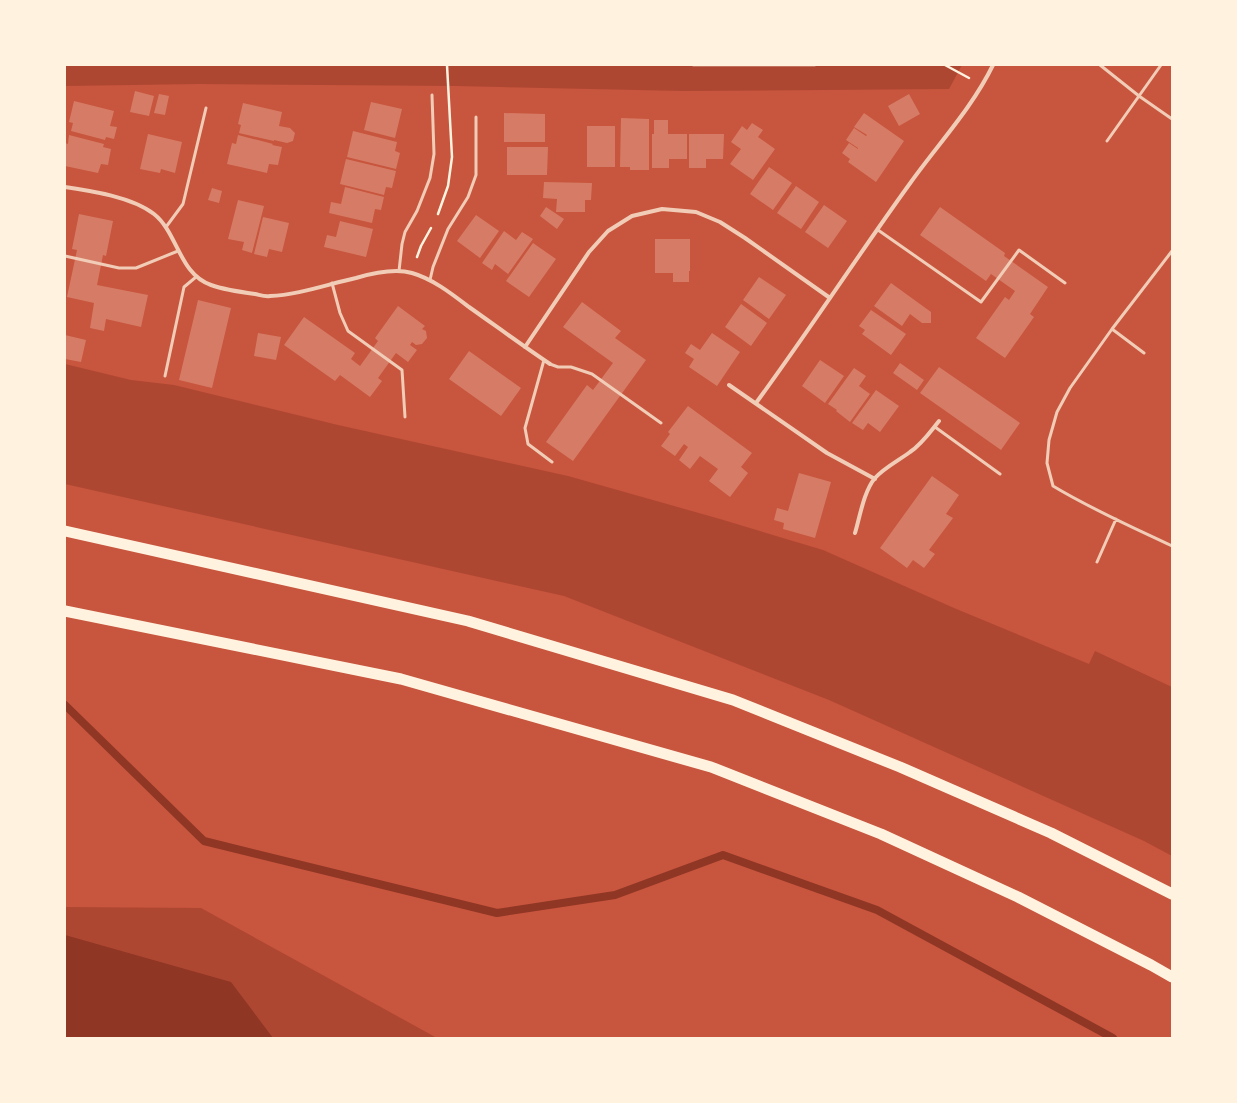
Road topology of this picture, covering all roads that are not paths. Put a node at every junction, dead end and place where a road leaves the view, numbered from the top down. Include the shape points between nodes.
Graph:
1 (993, 65) edge
2 (1100, 65) edge
3 (1161, 65) edge
4 (432, 95) dead end
5 (1139, 96) junction
6 (206, 108) dead end
7 (476, 117) dead end
8 (1172, 119) edge
9 (1108, 141) dead end
10 (65, 187) edge
11 (166, 227) junction
12 (878, 230) junction
13 (178, 251) junction
14 (1172, 251) edge
15 (65, 256) edge
16 (399, 271) junction
17 (196, 277) junction
18 (430, 280) junction
19 (332, 283) junction
20 (1065, 283) dead end
21 (830, 298) junction
22 (1112, 330) junction
23 (525, 346) junction
24 (1144, 352) dead end
25 (544, 360) junction
26 (550, 364) joint
27 (165, 376) dead end
28 (729, 385) dead end
29 (756, 403) junction
30 (405, 417) dead end
31 (939, 421) dead end
32 (661, 424) dead end
33 (935, 427) junction
34 (552, 462) dead end
35 (1000, 474) dead end
36 (875, 479) junction
37 (1116, 519) junction
38 (65, 531) edge
39 (855, 533) dead end
40 (1172, 546) edge
41 (1097, 562) dead end
42 (65, 612) edge
43 (1172, 894) edge
44 (1172, 977) edge

1 - 12 street via 965,112
2 - 5 lane
3 - 5 lane
4 - 16 lane via 434,154 430,178 417,211 405,232
5 - 8 lane
5 - 9 lane
6 - 11 lane via 183,204
7 - 18 lane via 476,175 468,197 448,229
10 - 11 street via 97,191 136,204 154,214
11 - 13 street
12 - 20 lane via 981,302 1019,250
12 - 21 street
13 - 15 lane via 136,268 119,268
13 - 17 street
14 - 22 lane
16 - 18 street
16 - 19 street via 375,273
17 - 19 street via 210,285 269,296
17 - 27 lane via 184,287
18 - 23 street
19 - 30 lane via 348,331 402,370
21 - 23 street via 720,222 696,212 662,209 632,216 608,231 589,252
21 - 29 street
22 - 24 lane
22 - 37 lane via 1070,388 1057,412 1049,440 1047,463 1053,486
23 - 25 street
25 - 26 street
25 - 34 lane via 525,428 528,444
26 - 32 lane via 572,367 592,374
28 - 29 street
29 - 36 street via 827,453
31 - 33 street
33 - 35 lane
33 - 36 street via 910,452 888,466
36 - 39 street via 862,506
37 - 40 lane
37 - 41 lane
38 - 43 highway via 468,621 733,700 900,767 1044,830
42 - 44 highway via 401,679 711,767 881,834 1018,897

